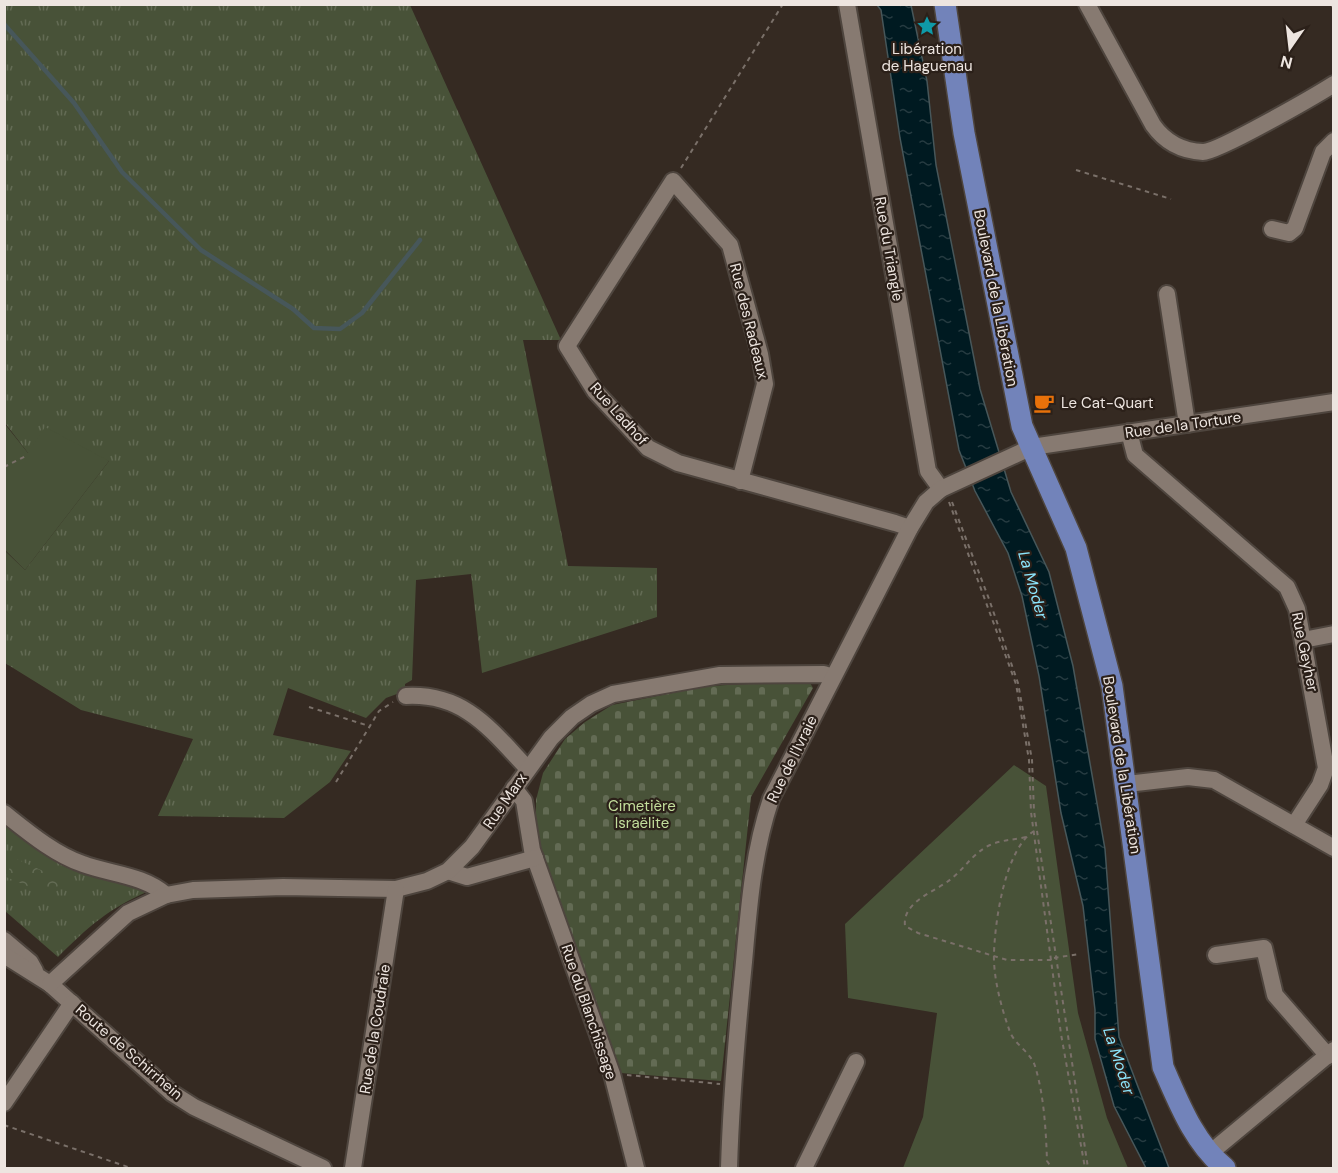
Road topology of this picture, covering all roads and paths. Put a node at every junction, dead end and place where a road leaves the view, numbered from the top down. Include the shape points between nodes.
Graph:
1 (783, 4) edge
2 (847, 4) edge
3 (945, 4) edge
4 (1087, 4) edge
5 (1331, 4) edge
6 (1334, 9) edge
7 (1334, 84) edge
8 (1334, 141) edge
9 (1076, 170) dead end
10 (673, 181) junction
11 (1171, 199) dead end
12 (1272, 229) dead end
13 (1167, 294) dead end
14 (1334, 402) edge
15 (1187, 424) junction
16 (1129, 432) junction
17 (1032, 447) junction
18 (28, 455) dead end
19 (4, 467) edge
20 (740, 481) junction
21 (948, 490) junction
22 (910, 528) junction
23 (1334, 634) edge
24 (1303, 640) junction
25 (833, 677) junction
26 (406, 696) joint
27 (309, 707) dead end
28 (369, 726) junction
29 (528, 769) junction
30 (336, 782) dead end
31 (1127, 784) junction
32 (514, 788) junction
33 (4, 813) edge
34 (1294, 825) junction
35 (1035, 831) junction
36 (1026, 837) junction
37 (1334, 848) edge
38 (535, 858) junction
39 (448, 871) junction
40 (396, 889) junction
41 (166, 895) junction
42 (4, 940) edge
43 (4, 954) edge
44 (1079, 954) dead end
45 (1216, 955) dead end
46 (993, 956) junction
47 (1054, 959) junction
48 (49, 977) junction
49 (72, 1003) junction
50 (1331, 1053) edge
51 (856, 1062) dead end
52 (612, 1074) junction
53 (731, 1085) junction
54 (4, 1103) edge
55 (4, 1125) edge
56 (1210, 1153) junction
57 (131, 1168) edge
58 (323, 1168) edge
59 (353, 1168) edge
60 (636, 1168) edge
61 (729, 1168) edge
62 (804, 1168) edge
63 (1052, 1168) edge
64 (1086, 1168) edge
65 (1225, 1168) edge

1 - 10 path
2 - 21 street, Rue du Triangle via 928,471
3 - 17 main road, Boulevard de la Libération via 996,304 1022,426
4 - 7 street via 1153,125 1163,139 1180,148 1206,152
5 - 6 path
8 - 12 street via 1323,152 1295,228 1289,233
9 - 11 path
10 - 20 street, Rue des Radeaux via 730,245 760,354 765,384
10 - 20 street, Rue Ladhof via 567,346 595,391 648,448 678,463
13 - 15 street
14 - 15 street, Rue de la Torture
15 - 16 street, Rue de la Torture
16 - 17 street, Rue de la Torture
16 - 24 street, Rue Geyher via 1135,455 1287,587 1297,609
17 - 21 street, Rue de la Torture
17 - 31 main road, Boulevard de la Libération via 1076,548 1112,686
18 - 19 path
20 - 22 street, Rue Ladhof
21 - 22 street, Rue de l'Ivraie via 926,502
21 - 35 path via 1016,684 1029,760
22 - 25 street, Rue de l'Ivraie
23 - 24 street
24 - 34 street, Rue Geyher via 1326,768 1320,785
25 - 29 street, Rue Marx via 720,675 613,694 572,717
25 - 53 street, Rue de l'Ivraie via 771,798 762,826 753,866
26 - 28 path via 379,711
26 - 29 street via 433,696 478,716
27 - 28 path
28 - 30 path
29 - 32 street, Rue Marx
31 - 34 street via 1188,777 1214,780
31 - 56 main road, Boulevard de la Libération via 1163,1067 1184,1114
32 - 38 street, Rue du Blanchissage via 524,801
32 - 39 street, Rue Marx via 472,847
33 - 41 street via 40,841 81,864 156,886
34 - 37 street
35 - 36 path
35 - 47 path
36 - 46 path via 1016,852 1003,890
36 - 46 path via 999,841 985,848 950,880 920,898 904,922 911,930
38 - 39 street via 467,877
38 - 52 street, Rue du Blanchissage
39 - 40 street, Rue Marx
40 - 41 street, Rue Marx via 283,887 192,890
40 - 59 street, Rue de la Coudraie
41 - 48 street, Rue Marx via 128,912
42 - 48 street, Route de Schirrhein
43 - 48 street, Route de Schirrhein via 24,969
44 - 47 path
45 - 50 street via 1264,948 1275,995
46 - 47 path via 1016,962
46 - 63 path via 1011,1036 1032,1059 1036,1073 1047,1161
47 - 64 path
48 - 49 street, Route de Schirrhein
49 - 54 street
49 - 58 street, Route de Schirrhein via 172,1093
50 - 56 street
51 - 62 street
52 - 53 path
52 - 60 street, Rue du Blanchissage
53 - 61 street, Rue de l'Ivraie
55 - 57 path
56 - 65 main road, Boulevard de la Libération

